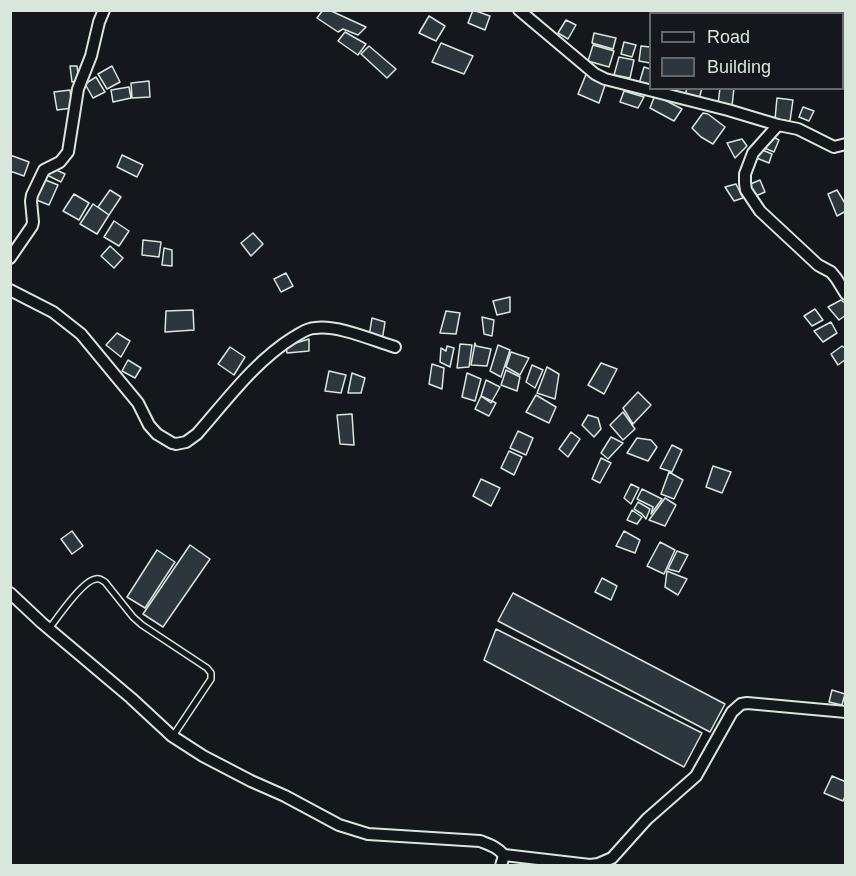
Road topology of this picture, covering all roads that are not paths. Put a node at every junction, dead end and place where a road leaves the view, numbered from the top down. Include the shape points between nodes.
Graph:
1 (104, 10) edge
2 (519, 10) edge
3 (778, 125) junction
4 (846, 144) edge
5 (10, 258) edge
6 (10, 290) edge
7 (846, 294) edge
8 (395, 347) dead end
9 (10, 592) edge
10 (49, 629) junction
11 (846, 712) edge
12 (172, 736) junction
13 (502, 860) edge

1 - 5 street via 78,89 68,152 60,162 44,170 31,198 32,226
2 - 3 street via 605,79
3 - 4 street via 798,129 834,147
3 - 7 street via 753,153 745,174 746,190 760,211 836,278
6 - 8 street via 53,312 81,334 138,403 152,429 176,444 197,434 281,345 314,327 343,331
9 - 10 street
10 - 12 street
10 - 12 lane via 82,588 99,578 141,625 207,668 211,679
11 - 13 street via 741,704 732,712 696,776 647,819 612,858 590,865
12 - 13 street via 203,756 339,825 368,834 480,841 498,848

